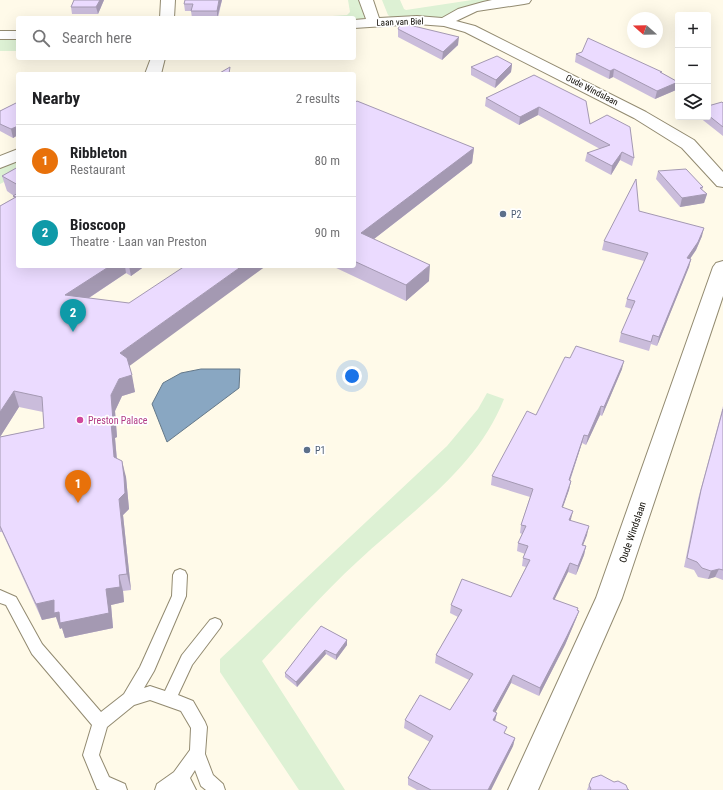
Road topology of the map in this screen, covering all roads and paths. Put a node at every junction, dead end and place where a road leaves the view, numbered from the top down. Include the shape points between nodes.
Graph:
1 (168, 0) edge
2 (366, 0) edge
3 (524, 0) edge
4 (167, 16) edge
5 (445, 22) junction
6 (374, 23) junction
7 (356, 24) edge
8 (0, 35) edge
9 (16, 35) edge
10 (158, 60) edge
11 (154, 72) edge
12 (16, 155) edge
13 (0, 163) edge
14 (723, 182) edge
15 (723, 267) edge
16 (180, 575) dead end
17 (1, 596) edge
18 (215, 624) dead end
19 (129, 699) junction
20 (170, 699) junction
21 (100, 723) junction
22 (197, 754) junction
23 (184, 784) edge
24 (119, 790) edge
25 (163, 790) edge
26 (217, 790) edge
27 (523, 790) edge

1 - 4 street
2 - 6 street
3 - 5 street via 470,9
5 - 6 street, Laan van Biel via 417,20
5 - 14 street, Oude Windslaan via 470,29 640,114 688,144
6 - 7 street, Laan van Biel
8 - 9 street
10 - 11 street
12 - 13 street
15 - 27 street, Oude Windslaan via 609,598
16 - 19 lane via 179,596 146,671
17 - 21 lane via 11,601 37,649
18 - 20 lane via 187,660
19 - 20 lane via 150,693
19 - 21 lane
20 - 22 lane via 187,706 199,727
21 - 24 lane via 91,755 103,783
22 - 23 lane
22 - 26 lane via 207,780
23 - 25 lane

